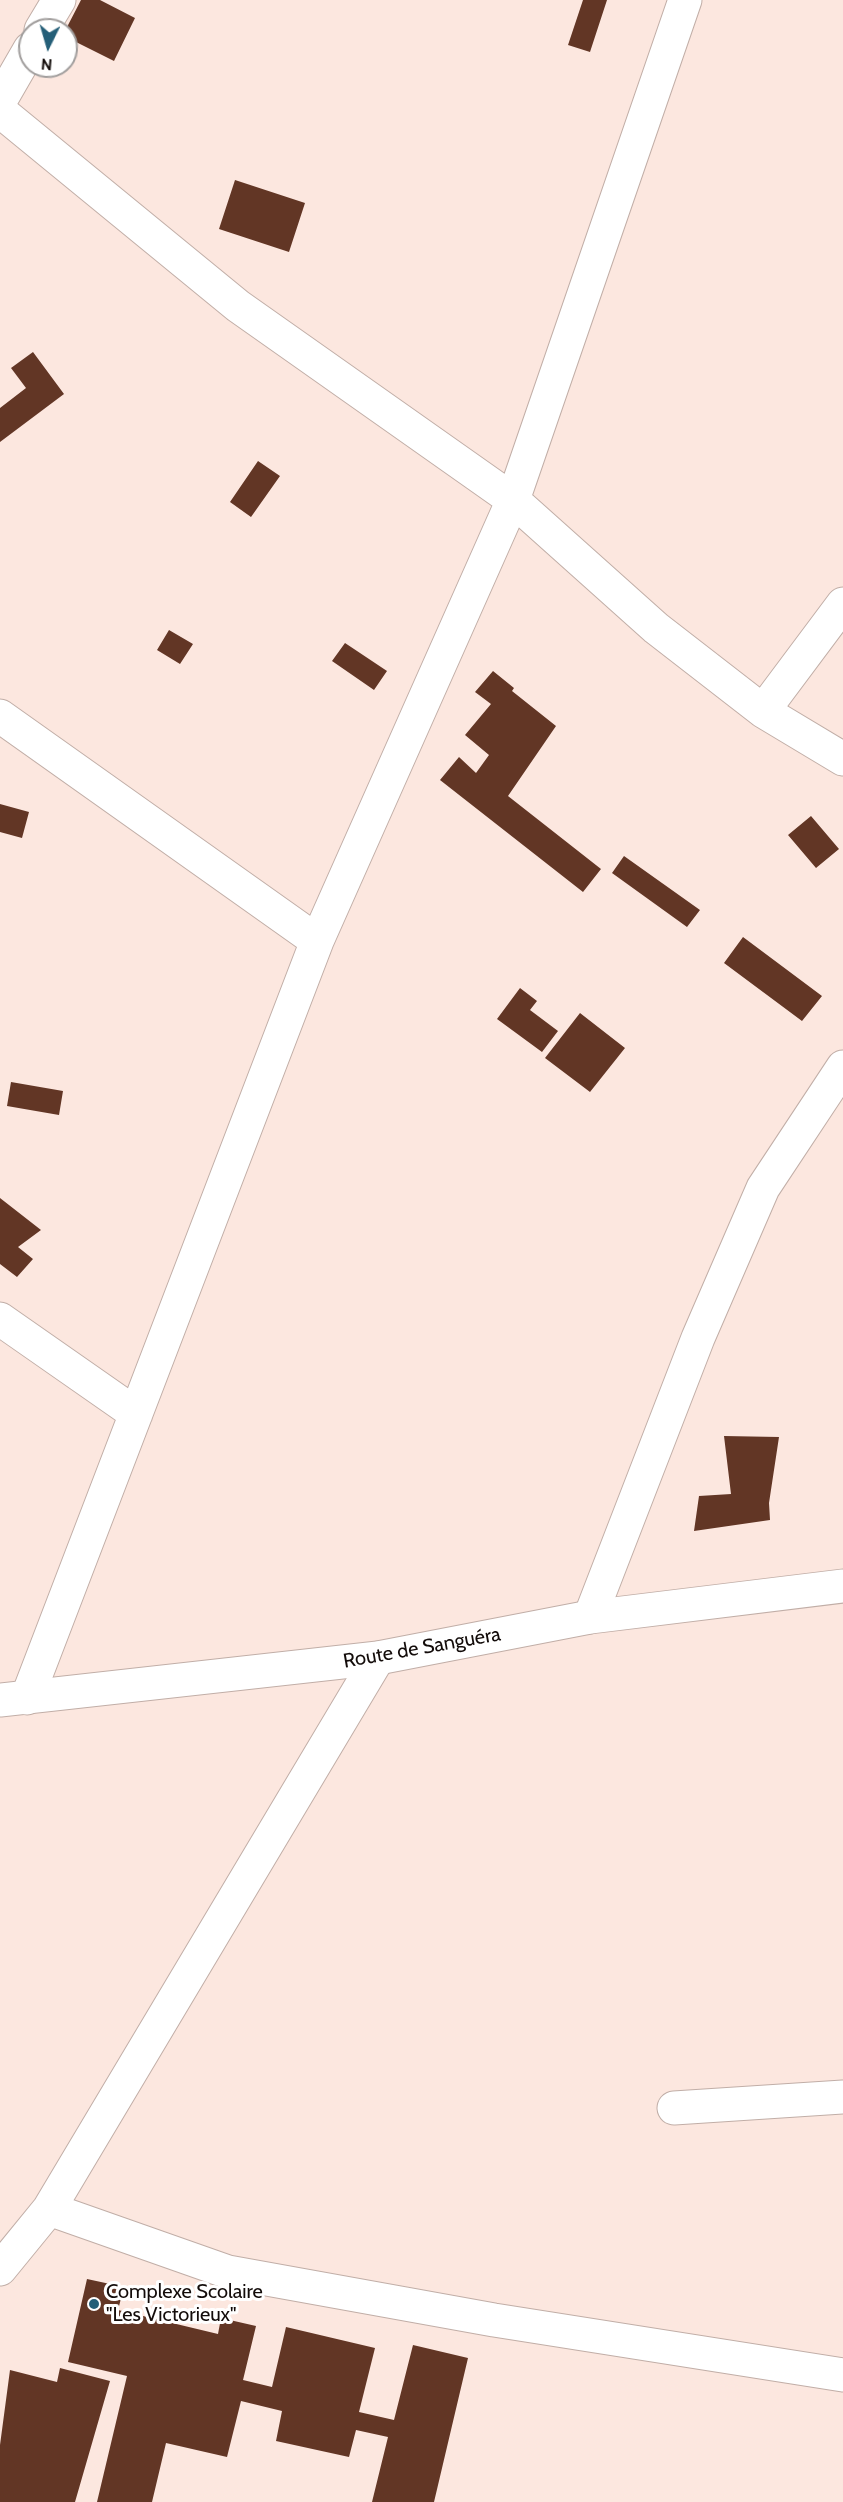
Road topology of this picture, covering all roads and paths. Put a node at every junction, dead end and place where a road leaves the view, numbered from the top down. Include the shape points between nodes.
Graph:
1 (59, 0) edge
2 (685, 0) edge
3 (48, 18) edge
4 (18, 70) edge
5 (0, 101) edge
6 (0, 111) edge
7 (513, 500) junction
8 (843, 604) edge
9 (763, 711) junction
10 (0, 716) edge
11 (843, 759) edge
12 (317, 941) junction
13 (843, 1067) edge
14 (0, 1319) edge
15 (136, 1414) junction
16 (843, 1586) edge
17 (591, 1617) junction
18 (378, 1658) junction
19 (14, 1699) edge
20 (843, 2097) edge
21 (674, 2108) dead end
22 (49, 2209) junction
23 (0, 2269) edge
24 (843, 2375) edge

1 - 3 street
2 - 7 street
4 - 5 street
6 - 7 street via 238,306
7 - 9 street via 656,628
7 - 12 street
8 - 9 street
9 - 11 street
10 - 12 street
12 - 15 street
13 - 17 street via 763,1188 698,1338
14 - 15 street
15 - 19 street
16 - 17 street, Route de Sanguéra
17 - 18 street, Route de Sanguéra
18 - 19 street, Route de Sanguéra
18 - 22 street
20 - 21 street
22 - 23 street
22 - 24 street via 228,2272 494,2320

